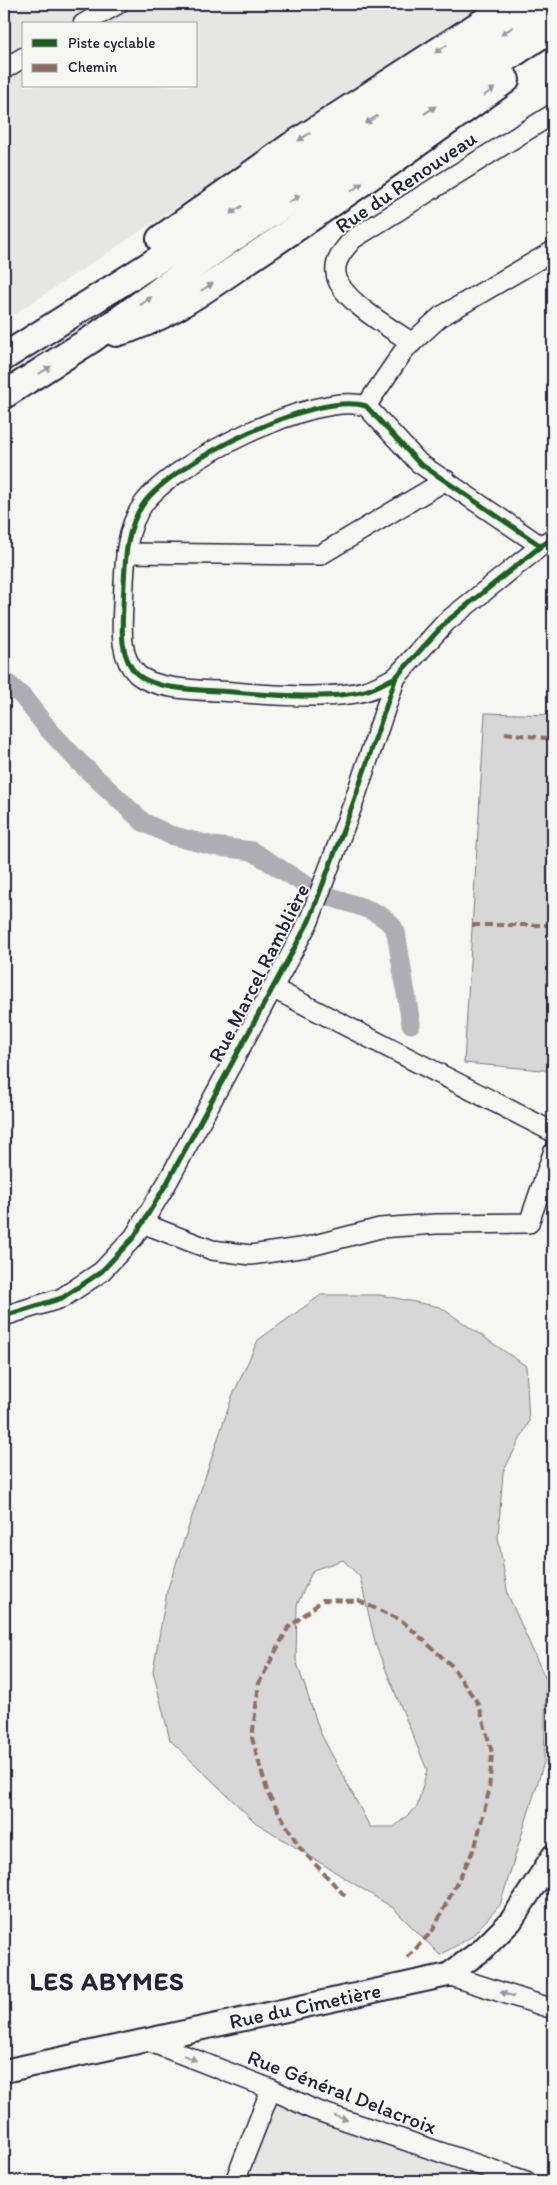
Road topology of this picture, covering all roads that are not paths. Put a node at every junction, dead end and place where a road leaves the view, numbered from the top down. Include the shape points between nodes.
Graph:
1 (118, 4) edge
2 (511, 4) edge
3 (548, 4) edge
4 (86, 22) edge
5 (553, 27) edge
6 (553, 46) edge
7 (22, 58) edge
8 (4, 68) edge
9 (553, 114) edge
10 (553, 251) edge
11 (79, 310) junction
12 (92, 339) junction
13 (412, 343) junction
14 (4, 357) edge
15 (4, 396) edge
16 (366, 406) junction
17 (446, 480) junction
18 (547, 542) edge
19 (126, 553) junction
20 (396, 677) junction
21 (274, 989) junction
22 (553, 1132) edge
23 (553, 1153) edge
24 (142, 1223) junction
25 (4, 1316) edge
26 (553, 1856) edge
27 (448, 1975) junction
28 (553, 2009) edge
29 (145, 2040) junction
30 (4, 2071) edge
31 (271, 2090) junction
32 (235, 2181) edge
33 (526, 2181) edge

1 - 4 street
2 -> 11 highway via 291,146 118,268
3 -> 11 highway
12 -> 5 highway via 230,240
12 -> 6 highway via 150,321 205,289 331,205
7 - 8 street
9 - 13 street, Rue du Renouveau via 353,240 341,252 335,271 338,284 351,299
10 - 13 street via 440,317
11 - 14 highway
15 -> 12 highway
13 - 16 street
16 - 17 street via 419,463
16 - 19 street via 334,404 301,412 262,427 198,460 165,481 143,504 132,527
17 - 18 street
17 - 19 street via 320,555
18 - 20 street, Rue Marcel Ramblière via 446,622
19 - 20 street via 122,632 125,652 138,675 177,687 255,694 340,694 367,690
20 - 21 street, Rue Marcel Ramblière via 309,921
21 - 22 street
21 - 24 street, Rue Marcel Ramblière
23 - 24 street via 529,1223 380,1228 307,1247 251,1255 212,1250
24 - 25 street, Rue Marcel Ramblière via 134,1237 101,1272 62,1298
26 - 27 main road, Rue du Cimetière via 511,1922 482,1950
28 -> 27 street
27 - 29 main road, Rue du Cimetière
29 - 30 main road, Rue du Cimetière
29 -> 31 street, Rue Général Delacroix
31 - 32 street
31 -> 33 street, Rue Général Delacroix via 312,2109

